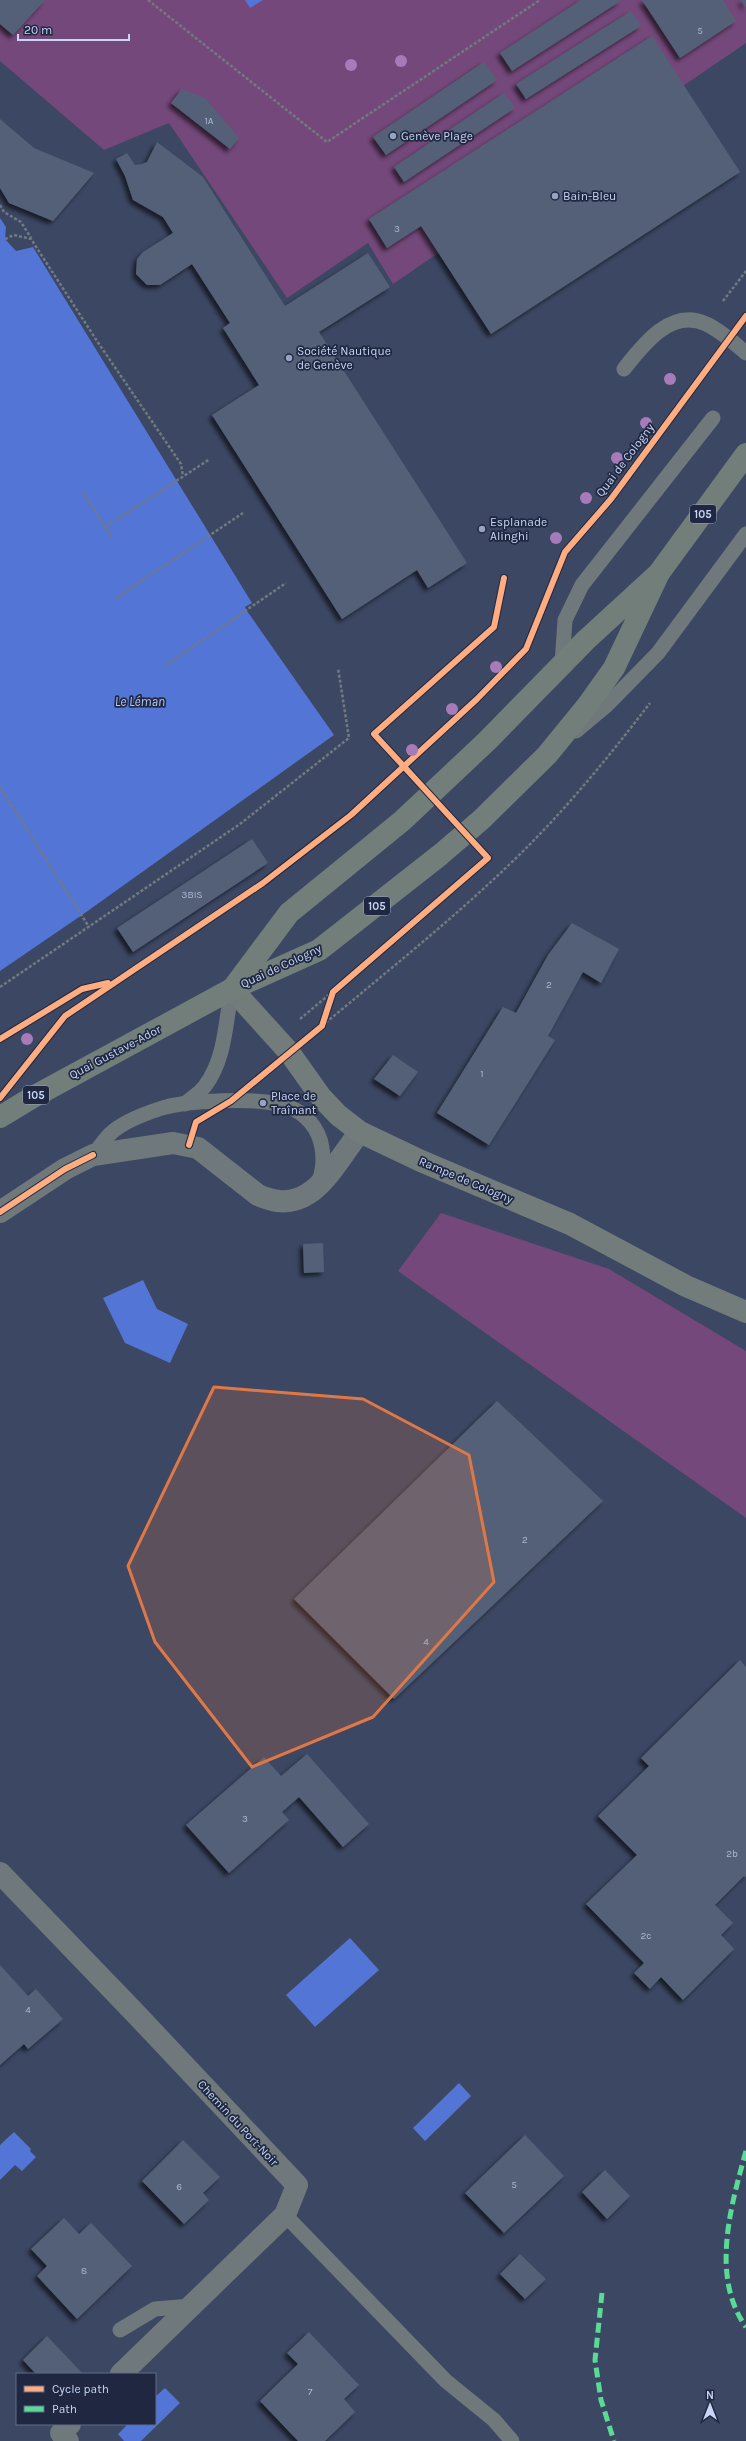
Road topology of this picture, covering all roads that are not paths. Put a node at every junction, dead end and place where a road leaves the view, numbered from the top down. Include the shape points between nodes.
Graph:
1 (746, 353) edge
2 (624, 369) dead end
3 (713, 418) dead end
4 (746, 454) edge
5 (746, 534) edge
6 (659, 573) junction
7 (562, 664) junction
8 (548, 755) junction
9 (232, 989) junction
10 (185, 1104) junction
11 (0, 1116) edge
12 (360, 1132) junction
13 (93, 1155) junction
14 (315, 1190) junction
15 (0, 1212) edge
16 (746, 1312) edge
17 (0, 1873) edge
18 (285, 2215) junction
19 (191, 2306) junction
20 (120, 2330) dead end
21 (122, 2373) edge
22 (69, 2425) edge
23 (68, 2441) edge
24 (512, 2441) edge

1 - 2 lane via 706,324 682,321 666,327 651,338
3 - 7 lane via 582,585 565,620
4 - 6 main road, Quai de Cologny / 105
5 - 8 lane via 658,653 607,706
6 - 7 main road, Quai de Cologny / 105
6 - 8 main road, Quai de Cologny / 105 via 614,668
7 - 9 main road, Quai de Cologny / 105 via 487,741 402,821 289,913
8 - 9 main road, Quai de Cologny / 105 via 482,819 440,855 319,950
9 - 10 lane via 222,1052 215,1071 204,1087
9 - 11 main road, Quai Gustave-Ador / 105
9 - 12 street, Rampe de Cologny via 289,1052 320,1097
10 - 13 lane via 161,1108 136,1118 111,1133
10 - 14 lane via 231,1101 264,1103 286,1106 305,1116 315,1127 321,1140 323,1164
12 - 14 street
12 - 16 street, Rampe de Cologny via 409,1156 570,1224 686,1286
13 - 14 street via 145,1146 189,1145 209,1155 258,1195 267,1199 298,1200
13 - 15 street via 65,1169
17 - 18 street, Chemin du Port-Noir via 296,2185
18 - 19 street, Chemin du Port-Noir
18 - 24 lane via 446,2381 494,2420
19 - 20 lane via 155,2309
19 - 21 street, Chemin du Port-Noir
22 - 23 street via 61,2433

